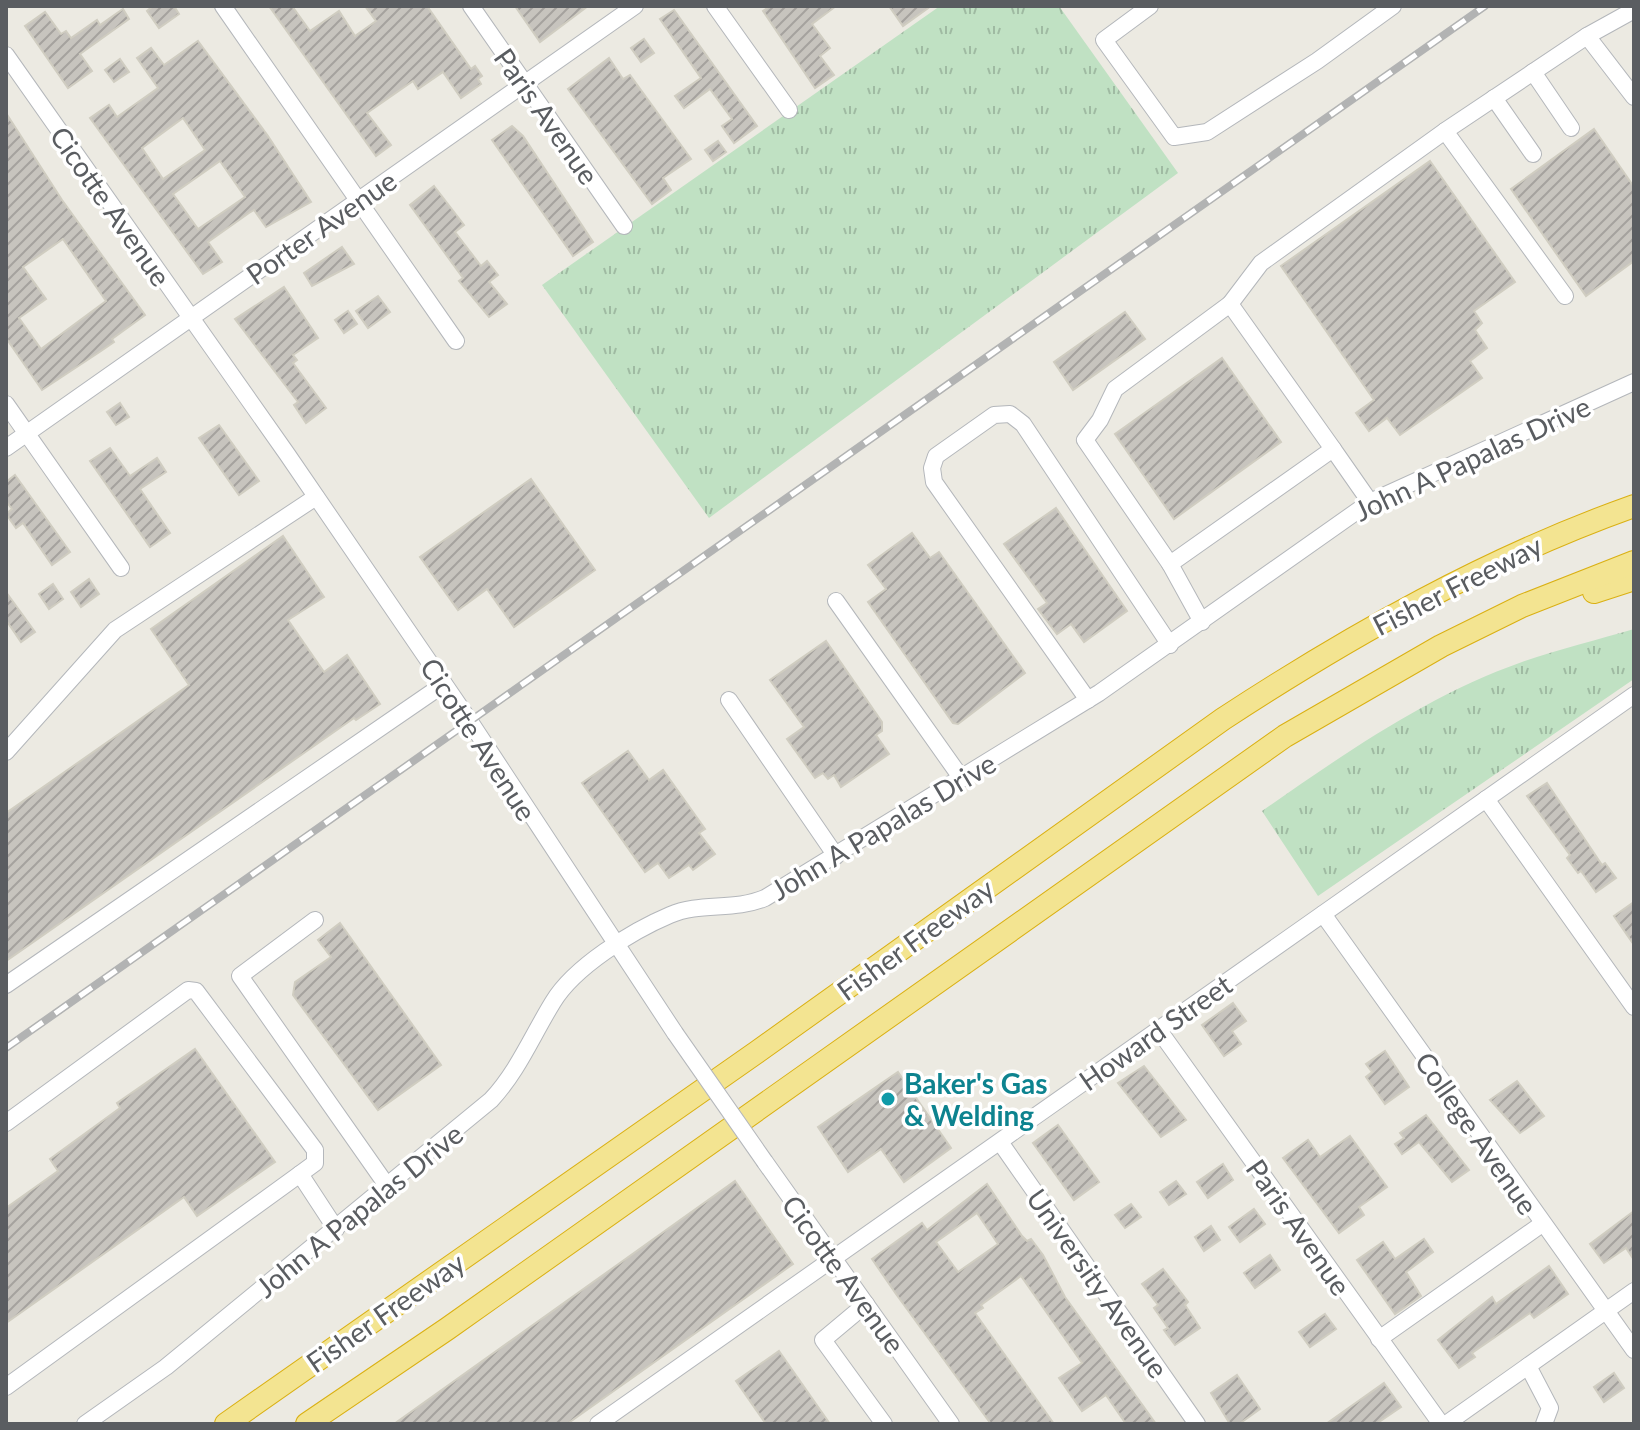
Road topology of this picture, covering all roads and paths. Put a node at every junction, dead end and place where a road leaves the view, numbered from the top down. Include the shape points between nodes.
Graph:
1 (223, 6) edge
2 (471, 6) edge
3 (635, 6) edge
4 (715, 6) edge
5 (1150, 6) edge
6 (1393, 6) edge
7 (1634, 10) edge
8 (1587, 36) junction
9 (6, 55) edge
10 (1533, 72) junction
11 (525, 84) junction
12 (1634, 97) edge
13 (1494, 98) junction
14 (789, 110) dead end
15 (1571, 128) dead end
16 (1445, 131) junction
17 (1533, 154) dead end
18 (358, 202) junction
19 (624, 226) dead end
20 (1565, 296) dead end
21 (1230, 304) junction
22 (191, 317) junction
23 (456, 341) dead end
24 (1634, 382) edge
25 (6, 404) edge
26 (27, 434) junction
27 (6, 448) edge
28 (1333, 449) junction
29 (316, 497) junction
30 (1370, 502) junction
31 (1634, 506) edge
32 (1634, 562) edge
33 (1170, 564) junction
34 (121, 568) dead end
35 (1634, 579) edge
36 (836, 601) dead end
37 (1522, 606) junction
38 (1202, 622) junction
39 (1170, 645) junction
40 (444, 684) junction
41 (1634, 695) edge
42 (729, 700) dead end
43 (1088, 700) junction
44 (6, 752) edge
45 (962, 779) junction
46 (1486, 799) junction
47 (836, 856) junction
48 (1323, 914) junction
49 (315, 920) dead end
50 (616, 947) junction
51 (6, 985) edge
52 (1634, 1007) edge
53 (1158, 1029) junction
54 (6, 1123) edge
55 (1000, 1142) junction
56 (300, 1174) junction
57 (388, 1187) junction
58 (1542, 1224) junction
59 (336, 1229) junction
60 (834, 1258) junction
61 (1634, 1291) edge
62 (866, 1304) junction
63 (1606, 1311) junction
64 (1379, 1339) junction
65 (1634, 1350) edge
66 (1528, 1366) junction
67 (6, 1387) edge
68 (85, 1424) edge
69 (226, 1424) edge
70 (307, 1424) edge
71 (598, 1424) edge
72 (884, 1424) edge
73 (951, 1424) edge
74 (1197, 1424) edge
75 (1444, 1424) edge
76 (1544, 1424) edge

1 - 18 street
2 - 11 street, Paris Avenue
3 - 11 street, Porter Avenue
4 - 14 street
5 - 6 street via 1104,40 1174,137 1207,132
7 - 8 street
8 - 10 street
8 - 12 street
9 - 22 street, Cicotte Avenue
10 - 13 street
10 - 15 street
11 - 18 street, Porter Avenue
11 - 19 street, Paris Avenue
13 - 16 street
13 - 17 street
16 - 20 street
16 - 21 street via 1261,263
18 - 22 street, Porter Avenue
18 - 23 street
21 - 28 street
21 - 33 street via 1115,389 1085,440
22 - 26 street, Porter Avenue
22 - 29 street, Cicotte Avenue
24 - 30 street, John A Papalas Drive
25 - 26 street
26 - 27 street, Porter Avenue
26 - 34 street
28 - 30 street
28 - 33 street
29 - 40 street, Cicotte Avenue
29 - 44 street via 115,630
30 - 38 street, John A Papalas Drive
31 - 69 highway, Fisher Freeway via 1494,564 1299,669
32 - 37 highway, Fisher Freeway
33 - 38 street
35 - 37 highway via 1575,599
36 - 45 street
37 - 70 highway, Fisher Freeway via 1358,691 1229,773
38 - 39 street, John A Papalas Drive
39 - 43 street, John A Papalas Drive
39 - 43 street via 1023,424 1010,414 994,415 936,456 934,482
40 - 50 street, Cicotte Avenue
40 - 51 street
41 - 46 street, Howard Street
42 - 47 street
43 - 45 street, John A Papalas Drive
45 - 47 street, John A Papalas Drive
46 - 48 street, Howard Street
46 - 52 street
47 - 50 street, John A Papalas Drive via 765,898 671,915
48 - 53 street, Howard Street
48 - 58 street, College Avenue
49 - 57 street via 240,976
50 - 57 street, John A Papalas Drive via 564,986 511,1078 491,1100
50 - 60 street, Cicotte Avenue, bridge
53 - 55 street, Howard Street
53 - 64 street, Paris Avenue
54 - 56 street via 188,990 196,991 315,1150 315,1163
55 - 60 street, Howard Street
55 - 74 street, University Avenue
56 - 59 street
56 - 67 street
57 - 59 street, John A Papalas Drive
58 - 63 street, College Avenue
58 - 64 street
59 - 68 street, John A Papalas Drive via 166,1367
60 - 62 street, Cicotte Avenue
60 - 71 street, Howard Street
61 - 63 street
62 - 72 street via 823,1340
62 - 73 street, Cicotte Avenue
63 - 65 street, College Avenue
63 - 66 street
64 - 75 street, Paris Avenue
66 - 75 street
66 - 76 street via 1550,1408

